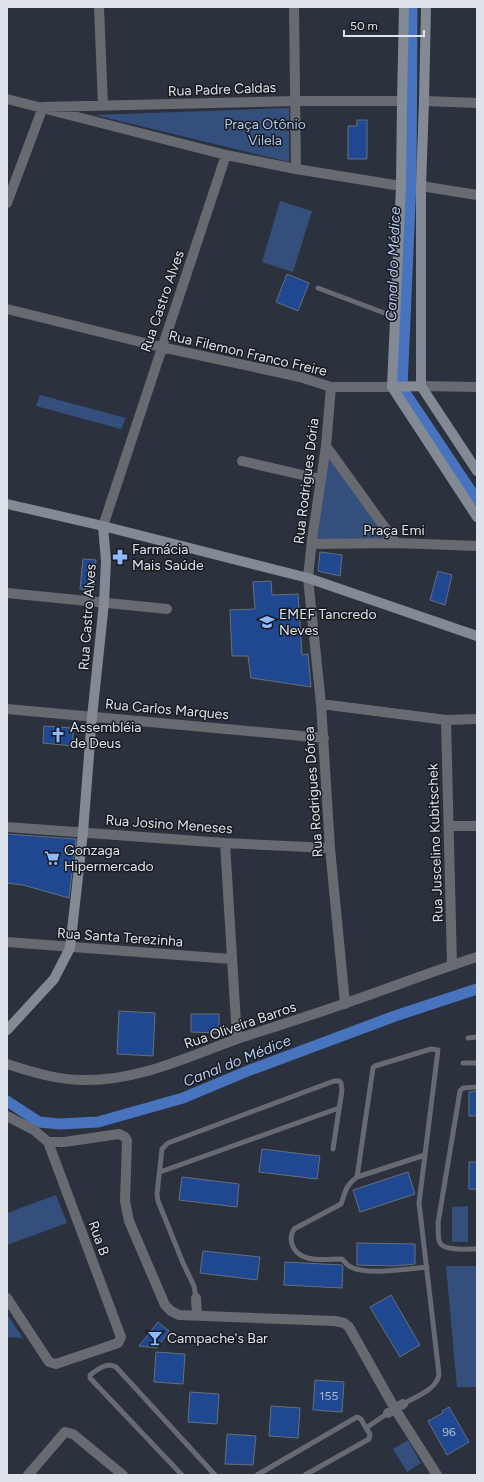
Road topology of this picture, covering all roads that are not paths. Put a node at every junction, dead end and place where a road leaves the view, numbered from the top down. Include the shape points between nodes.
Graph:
1 (99, 7) edge
2 (294, 7) edge
3 (404, 7) edge
4 (426, 7) edge
5 (7, 99) edge
6 (295, 101) junction
7 (402, 101) junction
8 (424, 101) junction
9 (477, 103) edge
10 (103, 106) junction
11 (43, 107) junction
12 (226, 155) junction
13 (296, 169) junction
14 (402, 186) junction
15 (421, 186) junction
16 (477, 195) edge
17 (7, 203) edge
18 (318, 288) dead end
19 (7, 309) edge
20 (394, 317) junction
21 (162, 347) junction
22 (420, 386) junction
23 (331, 387) junction
24 (393, 387) junction
25 (477, 387) edge
26 (326, 446) junction
27 (242, 461) dead end
28 (477, 471) edge
29 (320, 479) junction
30 (7, 504) edge
31 (477, 517) edge
32 (103, 526) junction
33 (396, 543) junction
34 (312, 544) junction
35 (477, 546) edge
36 (308, 578) junction
37 (7, 593) edge
38 (104, 603) junction
39 (167, 609) dead end
40 (477, 636) edge
41 (321, 704) junction
42 (7, 709) edge
43 (92, 717) junction
44 (477, 719) edge
45 (446, 720) junction
46 (324, 738) junction
47 (449, 826) junction
48 (477, 826) edge
49 (7, 827) edge
50 (83, 832) junction
51 (224, 843) junction
52 (330, 848) junction
53 (7, 942) edge
54 (70, 948) junction
55 (477, 957) edge
56 (231, 959) junction
57 (452, 965) junction
58 (345, 1004) junction
59 (7, 1030) edge
60 (477, 1037) edge
61 (468, 1038) dead end
62 (237, 1039) junction
63 (463, 1063) dead end
64 (477, 1063) edge
65 (7, 1064) edge
66 (477, 1087) edge
67 (339, 1108) junction
68 (7, 1116) edge
69 (48, 1142) junction
70 (333, 1149) dead end
71 (425, 1155) junction
72 (160, 1172) junction
73 (357, 1177) junction
74 (477, 1249) edge
75 (427, 1267) junction
76 (7, 1298) edge
77 (196, 1298) joint
78 (197, 1315) junction
79 (395, 1409) junction
80 (366, 1428) junction
81 (120, 1474) edge
82 (434, 1474) edge
83 (28, 1475) edge
84 (182, 1475) edge
85 (215, 1475) edge
86 (257, 1475) edge
87 (305, 1475) edge

1 - 10 street
2 - 6 street
3 - 7 street
4 - 8 street
5 - 11 street
6 - 7 street, Rua Padre Caldas
6 - 10 street, Rua Padre Caldas
6 - 13 street
7 - 14 street
8 - 9 street
8 - 15 street
10 - 11 street, Rua Padre Caldas
11 - 12 street
11 - 17 street
12 - 13 street
12 - 21 street, Rua Castro Alves
13 - 14 street
14 - 20 street
15 - 16 street
15 - 22 street
18 - 20 lane
19 - 21 street, Rua Filemon Franco Freire
20 - 24 street
21 - 23 street, Rua Filemon Franco Freire via 300,377
21 - 32 street, Rua Castro Alves
22 - 24 street
22 - 25 street
22 - 28 street
23 - 24 street, Rua Filemon Franco Freire
23 - 26 street, Rua Rodrigues Dória
24 - 31 street
26 - 29 street, Rua Rodrigues Dória
26 - 33 street
27 - 29 street
29 - 34 street, Rua Rodrigues Dória
30 - 32 street
32 - 36 street
32 - 38 street, Rua Castro Alves via 106,561
33 - 34 street, Praça Emi
33 - 35 street, Praça Emi
34 - 36 street, Rua Rodrigues Dória
36 - 40 street
36 - 41 street, Rua Rodrigues Dórea
37 - 38 street
38 - 39 street
38 - 43 street, Rua Castro Alves
41 - 45 street
41 - 46 street, Rua Rodrigues Dórea
42 - 43 street, Rua Carlos Marques
43 - 46 street, Rua Carlos Marques
43 - 50 street, Rua Castro Alves
44 - 45 street
45 - 47 street, Rua Juscelino Kubitschek
46 - 52 street, Rua Rodrigues Dórea
47 - 48 street
47 - 57 street, Rua Juscelino Kubitschek
49 - 50 street, Rua Josino Meneses
50 - 51 street, Rua Josino Meneses
50 - 54 street, Rua Castro Alves
51 - 52 street, Rua Josino Meneses
51 - 56 street
52 - 58 street, Rua Rodrigues Dórea
53 - 54 street, Rua Santa Terezinha
54 - 56 street, Rua Santa Terezinha
54 - 59 street, Rua Castro Alves via 54,979
55 - 57 street, Rua Oliveira Barros
56 - 62 street
57 - 58 street, Rua Oliveira Barros
58 - 62 street, Rua Oliveira Barros
60 - 61 lane
62 - 65 street, Rua Oliveira Barros via 146,1072 110,1079 66,1079
63 - 64 lane
66 - 74 lane via 463,1088 460,1091 438,1223 439,1241 442,1245 450,1248
67 - 70 lane
67 - 72 lane
67 - 72 lane via 341,1083 334,1081 168,1143 162,1149
68 - 69 street via 34,1130
69 - 76 street, Rua B via 120,1340 118,1343 56,1364 49,1362
69 - 78 street via 119,1134 125,1137 125,1201 129,1221 166,1305 179,1315
71 - 73 lane
71 - 73 lane via 438,1052 436,1049 373,1068
71 - 75 lane via 419,1203
72 - 77 lane via 160,1209 194,1286
73 - 75 lane via 345,1189 341,1204 294,1229 290,1240 294,1248 301,1256 342,1259 349,1267 361,1270
75 - 79 lane via 438,1380 432,1387
77 - 78 street
78 - 79 street via 344,1323
79 - 80 lane
79 - 82 street
80 - 86 lane via 357,1417
80 - 87 lane via 370,1434 369,1438
81 - 83 street via 73,1434 65,1432
84 - 85 lane via 90,1378 90,1374 107,1365 116,1367

